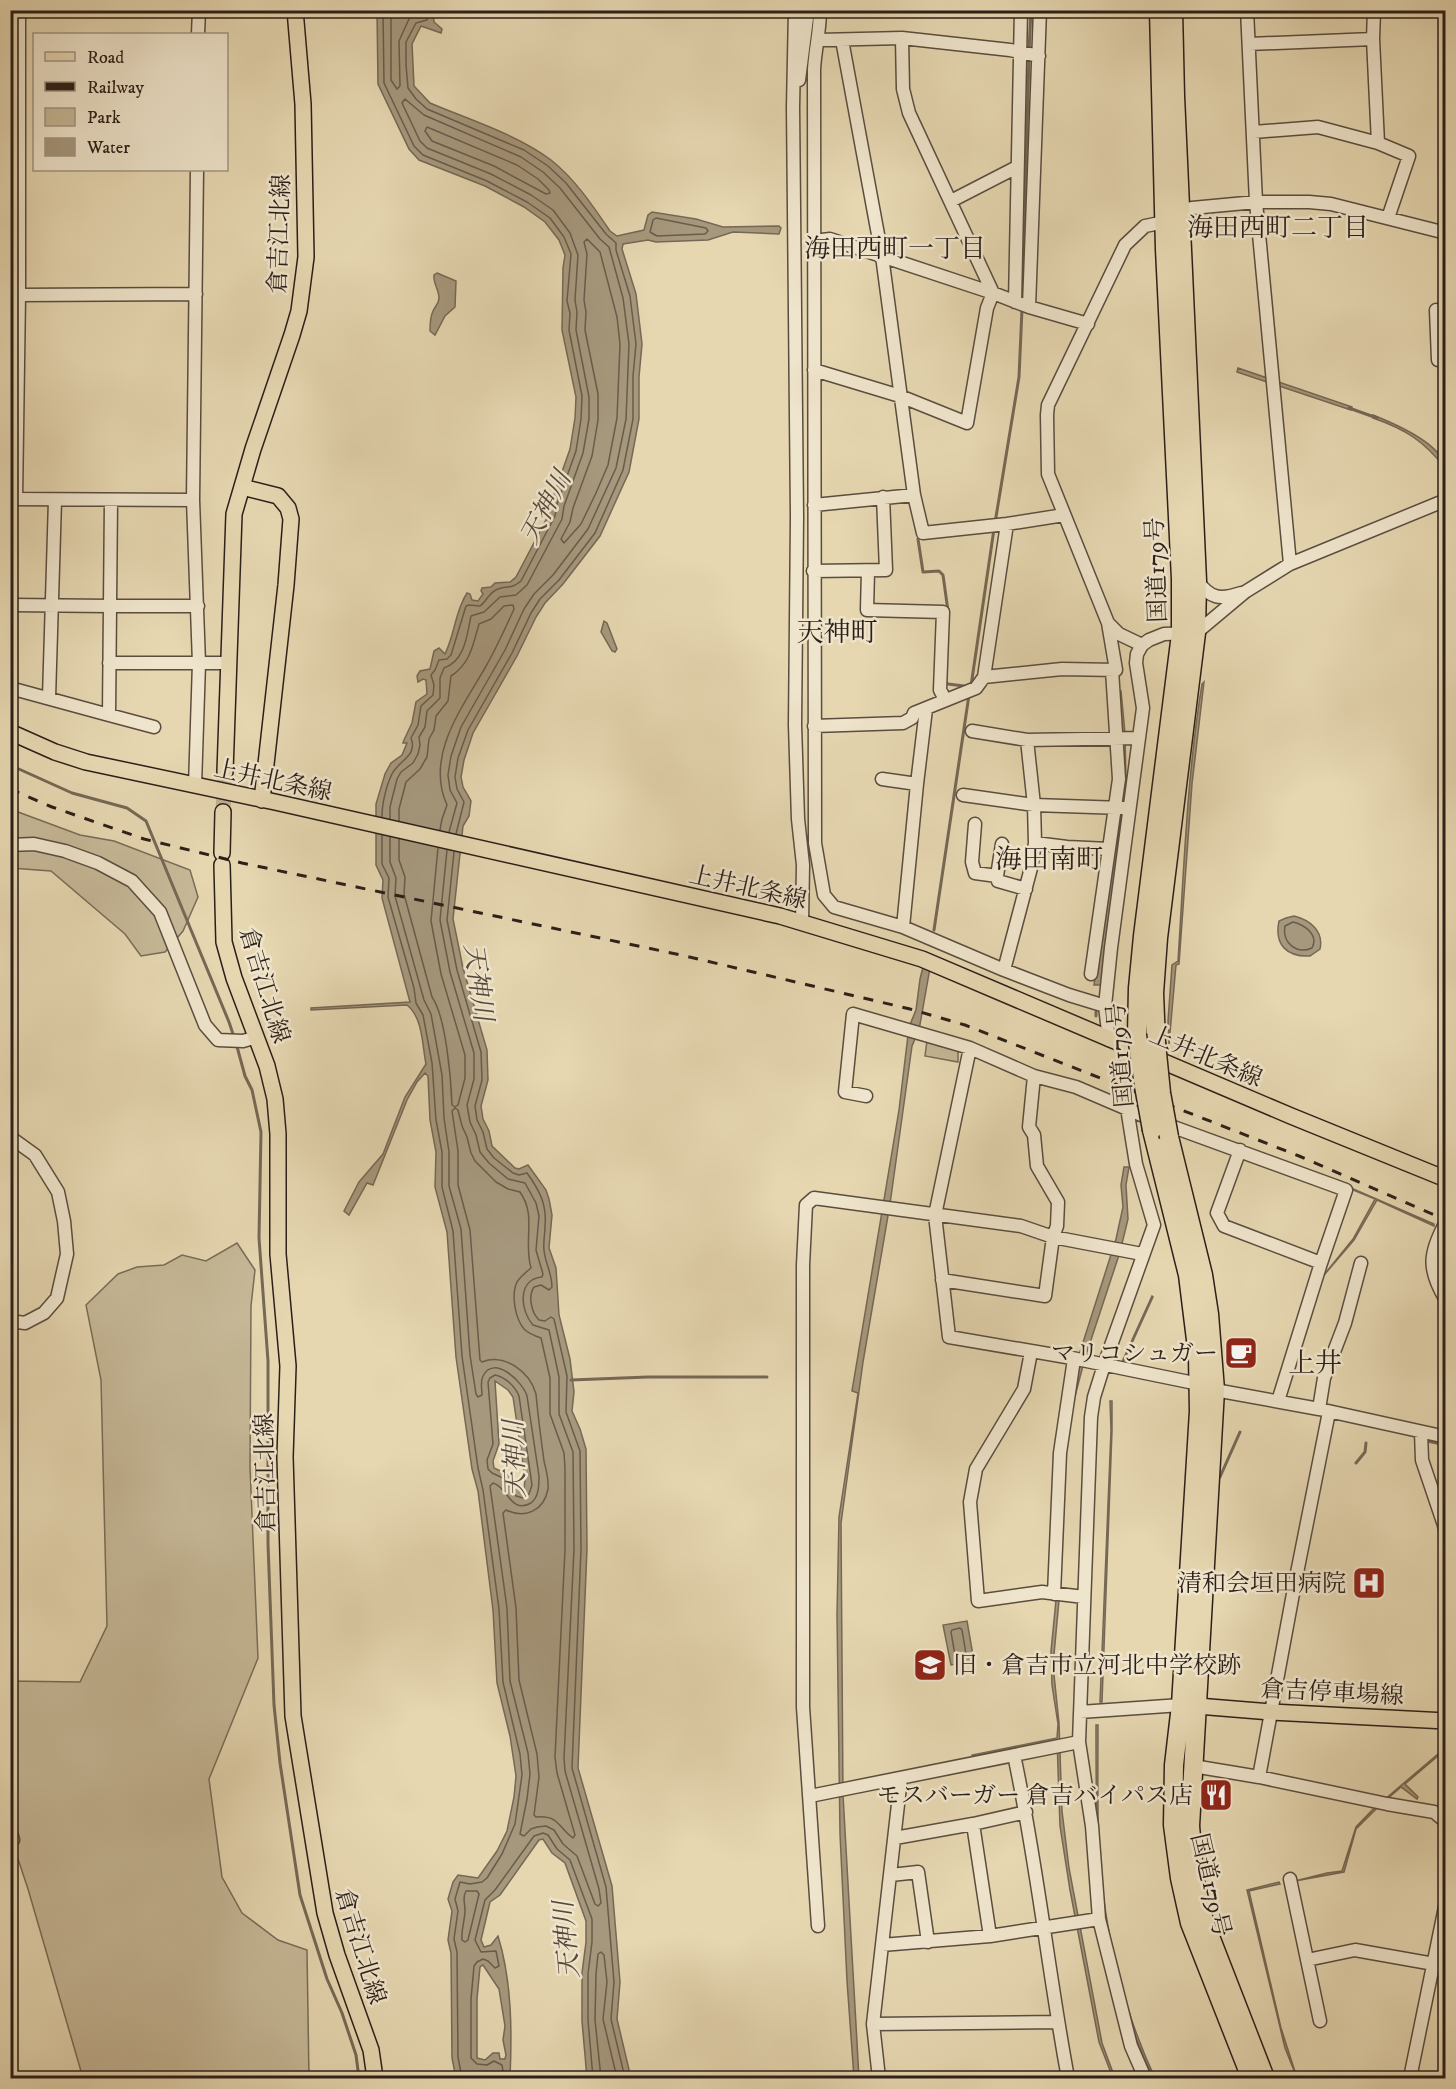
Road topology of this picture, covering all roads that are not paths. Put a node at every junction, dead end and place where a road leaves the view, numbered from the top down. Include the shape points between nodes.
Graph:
1 (19, 10) edge
2 (199, 10) edge
3 (295, 10) edge
4 (795, 10) edge
5 (808, 10) edge
6 (820, 10) edge
7 (1021, 10) edge
8 (1040, 10) edge
9 (1159, 10) edge
10 (1173, 10) edge
11 (1247, 10) edge
12 (1374, 10) edge
13 (198, 33) edge
14 (902, 38) junction
15 (1373, 39) junction
16 (819, 40) junction
17 (842, 40) junction
18 (1249, 44) junction
19 (1019, 53) junction
20 (1039, 56) junction
21 (793, 107) junction
22 (1254, 132) junction
23 (1378, 143) junction
24 (1017, 166) junction
25 (197, 171) edge
26 (951, 201) junction
27 (1256, 202) junction
28 (1180, 212) junction
29 (1388, 218) junction
30 (1165, 222) junction
31 (1446, 233) edge
32 (814, 241) junction
33 (882, 256) junction
34 (993, 293) junction
35 (196, 294) junction
36 (19, 295) junction
37 (1015, 302) junction
38 (1029, 308) junction
39 (1436, 310) dead end
40 (1088, 324) junction
41 (1446, 360) edge
42 (814, 370) junction
43 (900, 396) junction
44 (242, 487) junction
45 (914, 495) junction
46 (883, 497) junction
47 (13, 499) edge
48 (55, 500) junction
49 (111, 500) junction
50 (193, 500) junction
51 (1446, 500) edge
52 (814, 505) junction
53 (1064, 514) junction
54 (1007, 524) junction
55 (1290, 564) junction
56 (813, 571) junction
57 (868, 571) junction
58 (1197, 581) junction
59 (1245, 592) junction
60 (10, 605) edge
61 (53, 605) junction
62 (110, 606) junction
63 (198, 606) junction
64 (1108, 623) junction
65 (1189, 634) junction
66 (1142, 645) junction
67 (109, 663) junction
68 (199, 663) junction
69 (228, 663) junction
70 (1112, 670) junction
71 (984, 677) junction
72 (10, 688) edge
73 (49, 698) junction
74 (945, 699) junction
75 (926, 708) junction
76 (109, 715) junction
77 (814, 726) junction
78 (154, 727) dead end
79 (972, 731) dead end
80 (10, 732) edge
81 (1139, 738) junction
82 (1115, 739) junction
83 (1027, 740) junction
84 (225, 772) tunnel mouth
85 (882, 779) dead end
86 (916, 784) junction
87 (195, 786) junction
88 (963, 795) dead end
89 (269, 801) junction
90 (1034, 805) junction
91 (1116, 808) junction
92 (1130, 809) junction
93 (223, 812) tunnel mouth
94 (975, 824) dead end
95 (1035, 843) junction
96 (1002, 844) dead end
97 (10, 845) edge
98 (1109, 849) junction
99 (998, 876) junction
100 (1026, 889) junction
101 (802, 922) junction
102 (903, 927) junction
103 (1004, 970) junction
104 (1091, 974) dead end
105 (1106, 1006) junction
106 (257, 1037) junction
107 (1109, 1040) junction
108 (970, 1048) junction
109 (1034, 1076) junction
110 (866, 1096) dead end
111 (1127, 1108) junction
112 (1161, 1133) junction
113 (10, 1137) edge
114 (1240, 1150) junction
115 (1446, 1179) edge
116 (935, 1215) junction
117 (1446, 1222) edge
118 (1053, 1237) junction
119 (1142, 1254) junction
120 (1321, 1263) junction
121 (1361, 1263) dead end
122 (942, 1280) junction
123 (1446, 1300) edge
124 (10, 1321) edge
125 (1031, 1352) junction
126 (1074, 1359) junction
127 (1104, 1365) junction
128 (1207, 1387) junction
129 (1278, 1401) junction
130 (1324, 1410) junction
131 (1421, 1432) junction
132 (1446, 1437) edge
133 (1446, 1531) edge
134 (1054, 1594) junction
135 (1084, 1597) junction
136 (1189, 1705) junction
137 (1080, 1712) junction
138 (1271, 1712) junction
139 (1446, 1721) edge
140 (1079, 1742) junction
141 (1014, 1755) junction
142 (1193, 1766) junction
143 (1259, 1777) junction
144 (901, 1778) junction
145 (810, 1796) junction
146 (1026, 1812) junction
147 (1446, 1822) edge
148 (973, 1824) junction
149 (10, 1829) edge
150 (895, 1838) junction
151 (10, 1840) edge
152 (891, 1875) junction
153 (1290, 1879) dead end
154 (1446, 1902) edge
155 (1099, 1919) junction
156 (818, 1926) dead end
157 (1045, 1926) junction
158 (990, 1936) junction
159 (927, 1942) junction
160 (882, 1945) junction
161 (1307, 1960) junction
162 (1438, 1960) edge
163 (1320, 2021) dead end
164 (1058, 2022) junction
165 (873, 2024) junction
166 (375, 2079) edge
167 (879, 2079) edge
168 (1068, 2079) edge
169 (1145, 2079) edge
170 (1251, 2079) edge
171 (1265, 2079) edge
172 (1410, 2079) edge

1 - 36 street
2 - 13 street
3 - 44 main road, 倉吉江北線 via 303,104 306,257 299,311
4 - 21 street
5 - 21 street
6 - 16 street
7 - 19 street
8 - 20 street
9 - 30 highway, 国道179号
10 - 28 highway, 国道179号
11 - 18 street
12 - 15 street
14 - 17 street
14 - 19 street
14 - 26 street via 903,89 909,113
15 - 18 street
15 - 23 street
16 - 17 street
16 - 32 street via 814,70
17 - 33 street
18 - 22 street
19 - 20 street
19 - 24 street
20 - 38 street
21 - 101 street via 795,725 803,865
22 - 23 street via 1318,127
22 - 27 street
23 - 29 street via 1409,156
24 - 26 street
24 - 37 street
25 - 35 street
26 - 34 street
27 - 28 street
27 - 29 street via 1331,204
27 - 55 street
28 - 30 street
28 - 58 highway, 国道179号
29 - 31 street
30 - 40 street via 1145,226 1125,245
30 - 65 highway, 国道179号 via 1181,579
32 - 33 street via 830,239
32 - 42 street
33 - 34 street
33 - 43 street
34 - 37 street
34 - 43 street via 967,423
35 - 36 street
35 - 50 street
36 - 47 street
37 - 38 street
38 - 40 street
39 - 41 street via 1438,360
40 - 53 street via 1048,405 1048,474
42 - 43 street
42 - 52 street
43 - 45 street
44 - 69 main road, 倉吉江北線 via 234,514
44 - 89 main road via 278,495 291,519
45 - 46 street
45 - 54 street via 923,533
46 - 52 street
46 - 57 street via 886,570
47 - 48 street
48 - 49 street
48 - 61 street
49 - 50 street
49 - 62 street
50 - 63 street
51 - 55 street
52 - 56 street
53 - 54 street
53 - 64 street
54 - 71 street
55 - 59 street
56 - 57 street
56 - 77 street
57 - 74 street via 867,610 943,612 940,690
58 - 59 street via 1217,597
58 - 65 highway, 国道179号
59 - 65 street
60 - 61 street
61 - 62 street
61 - 73 street
62 - 63 street
62 - 67 street
63 - 68 street
64 - 66 street via 1119,634
64 - 70 street via 1116,670
65 - 66 street via 1164,634
65 - 112 highway, 国道179号, bridge via 1154,993
65 - 112 highway, 国道179号, bridge via 1138,988 1137,1035 1144,1086
66 - 81 street via 1136,663 1143,708
67 - 68 street
67 - 76 street
68 - 69 street
68 - 87 street
69 - 84 main road, 倉吉江北線
70 - 71 street via 1062,669
70 - 82 street
71 - 74 street via 976,688
72 - 73 street
73 - 76 street
74 - 75 street
75 - 77 street via 903,723
75 - 86 street
76 - 78 street
77 - 102 street via 815,843 824,896 834,907
79 - 83 street
80 - 87 main road, 上井北条線 via 86,762
81 - 82 street
81 - 92 street
82 - 83 street
82 - 91 street via 1119,779
83 - 90 street
85 - 86 street
86 - 102 street
87 - 89 main road, 上井北条線
88 - 90 street
89 - 101 main road, 上井北条線
90 - 91 street
90 - 95 street
91 - 92 street
91 - 98 street
92 - 105 street
93 - 106 main road, 倉吉江北線 via 224,942
94 - 99 street via 975,873
95 - 98 street
95 - 100 street
96 - 99 street
97 - 106 street via 34,844 65,851 132,881 160,912 205,1025 218,1040
98 - 104 street
99 - 100 street via 998,881
100 - 103 street
101 - 107 main road, 上井北条線 via 922,959
102 - 103 street
103 - 105 street
105 - 107 street
106 - 166 main road, 倉吉江北線 via 275,1099 278,1134 278,1254 288,1366 285,1457 293,1716 325,1913 371,2050
107 - 115 main road, 上井北条線
108 - 109 street
108 - 110 street via 854,1014 845,1092
108 - 116 street
109 - 111 street via 1076,1087
109 - 118 street via 1029,1127 1034,1135 1037,1166 1058,1202
111 - 114 street
111 - 119 street via 1136,1164 1154,1225
112 - 128 highway, 国道179号 via 1203,1275 1209,1314
113 - 124 street via 35,1155 58,1192 67,1254 57,1298 44,1313 25,1323
114 - 120 street via 1217,1213 1224,1226
114 - 120 street via 1346,1190
116 - 118 street via 1021,1226
116 - 122 street
116 - 145 street via 814,1198 806,1205 802,1593 803,1707
117 - 123 street via 1432,1252 1434,1275
118 - 119 street
118 - 122 street via 1044,1296
119 - 127 street
120 - 129 street
121 - 130 street via 1345,1323 1324,1378
122 - 125 street via 949,1337
125 - 126 street
125 - 134 street via 1024,1389 976,1469 970,1502 978,1601 1042,1592
126 - 127 street
126 - 134 street via 1060,1453
127 - 128 street
127 - 135 street via 1091,1417
128 - 129 street
128 - 136 highway, 国道179号
129 - 130 street
130 - 131 street
130 - 138 street
131 - 132 street
131 - 133 street via 1422,1460
134 - 135 street
135 - 137 street
136 - 137 street
136 - 138 main road, 倉吉停車場線
136 - 142 highway, 国道179号
136 - 170 highway, 国道179号 via 1174,1766 1173,1825 1180,1878 1190,1923
137 - 140 street
138 - 139 main road, 倉吉停車場線
138 - 143 street
140 - 141 street
140 - 155 street via 1092,1826
141 - 144 street
141 - 146 street
142 - 143 street
142 - 171 highway, 国道179号 via 1190,1826 1195,1882 1216,1956
143 - 147 street via 1434,1812
144 - 145 street
144 - 150 street
145 - 156 street
146 - 148 street
146 - 157 street
148 - 150 street
148 - 158 street
149 - 151 street
150 - 152 street
152 - 159 street via 918,1872
152 - 160 street
153 - 161 street
154 - 162 street
155 - 157 street
155 - 169 street via 1131,2046
157 - 158 street
157 - 164 street
158 - 159 street
159 - 160 street
160 - 165 street
161 - 162 street via 1355,1950
161 - 163 street
162 - 172 street
164 - 165 street
164 - 168 street
165 - 167 street

